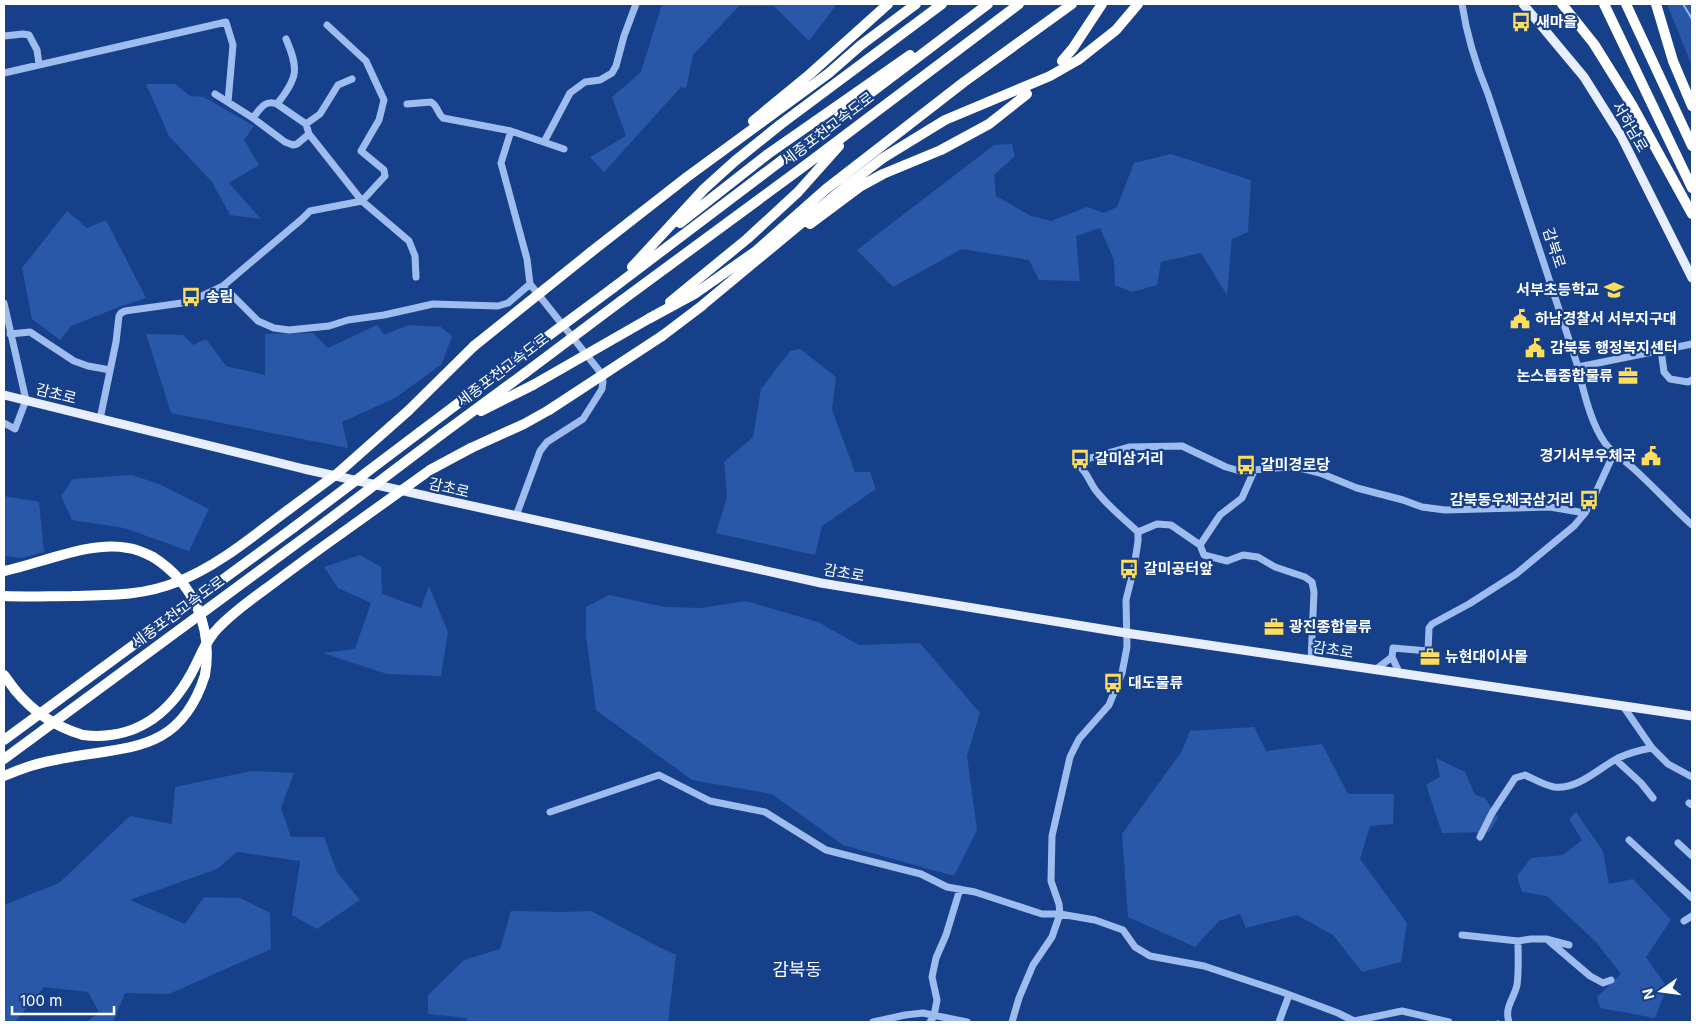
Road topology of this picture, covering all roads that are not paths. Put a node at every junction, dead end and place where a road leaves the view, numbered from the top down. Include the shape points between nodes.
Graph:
1 (636, 4) edge
2 (888, 4) edge
3 (916, 4) edge
4 (942, 4) edge
5 (1019, 4) edge
6 (1072, 4) edge
7 (1102, 4) edge
8 (1138, 4) edge
9 (1462, 4) edge
10 (1523, 4) edge
11 (1562, 4) edge
12 (1604, 4) edge
13 (1626, 4) edge
14 (1656, 4) edge
15 (986, 5) edge
16 (327, 25) dead end
17 (4, 36) edge
18 (286, 39) dead end
19 (1062, 61) dead end
20 (40, 64) junction
21 (4, 72) edge
22 (352, 79) dead end
23 (215, 94) dead end
24 (1027, 94) dead end
25 (228, 102) junction
26 (277, 104) junction
27 (407, 104) dead end
28 (1692, 106) edge
29 (253, 118) junction
30 (306, 124) junction
31 (855, 128) junction
32 (510, 131) junction
33 (309, 134) junction
34 (544, 142) junction
35 (1692, 146) edge
36 (564, 149) dead end
37 (1692, 188) edge
38 (362, 201) junction
39 (1692, 214) edge
40 (655, 243) junction
41 (591, 252) junction
42 (416, 277) dead end
43 (1692, 278) edge
44 (530, 284) junction
45 (223, 286) junction
46 (612, 288) junction
47 (4, 303) edge
48 (699, 308) junction
49 (650, 318) junction
50 (10, 334) junction
51 (1692, 344) edge
52 (1661, 350) junction
53 (1578, 368) junction
54 (110, 370) junction
55 (1692, 380) edge
56 (4, 395) edge
57 (26, 400) junction
58 (100, 419) junction
59 (4, 423) edge
60 (455, 424) junction
61 (1614, 452) junction
62 (1254, 471) junction
63 (1585, 513) junction
64 (516, 516) junction
65 (1692, 525) edge
66 (1138, 532) junction
67 (1200, 545) junction
68 (4, 571) edge
69 (4, 596) edge
70 (1126, 633) junction
71 (1392, 657) junction
72 (1311, 660) junction
73 (1375, 670) junction
74 (1400, 674) junction
75 (4, 675) edge
76 (1623, 706) junction
77 (1692, 716) edge
78 (4, 740) edge
79 (1652, 748) junction
80 (4, 759) edge
81 (1616, 760) junction
82 (4, 776) edge
83 (1692, 777) edge
84 (1653, 798) dead end
85 (550, 812) dead end
86 (1480, 837) dead end
87 (1629, 840) dead end
88 (1678, 843) dead end
89 (1692, 856) edge
90 (960, 889) junction
91 (1692, 898) edge
92 (1060, 914) junction
93 (1692, 916) edge
94 (1684, 921) dead end
95 (1462, 935) dead end
96 (1546, 939) junction
97 (1518, 942) junction
98 (1569, 945) dead end
99 (1611, 980) dead end
100 (1289, 995) junction
101 (932, 1019) edge
102 (873, 1022) edge
103 (967, 1022) edge
104 (1012, 1022) edge
105 (1279, 1022) edge
106 (1449, 1022) edge
107 (1510, 1022) edge

1 - 34 street via 612,74 585,82 570,93
2 - 41 highway via 776,103
3 - 41 highway
4 - 40 highway via 735,161 704,189
5 - 31 highway, 세종포천고속도로
6 - 49 highway via 964,82 826,189 756,251 696,292
7 - 19 highway
8 - 48 highway via 1116,30 1078,60 1050,76 944,120 882,158
9 - 53 street, 감북로 via 1467,37
10 - 43 main road, 서하남로 via 1584,77 1616,127
11 - 39 highway via 1594,44 1632,104
12 - 37 highway
13 - 35 highway
14 - 28 highway via 1673,60
15 - 40 highway via 768,154
15 - 46 highway, 세종포천고속도로
16 - 38 street via 366,61 384,100 380,120 361,151 386,175
17 - 20 street via 30,35
18 - 26 street via 296,65 295,74
20 - 21 street
20 - 25 street via 226,22 233,45
22 - 30 street via 338,85 320,114
23 - 25 street
24 - 48 highway via 968,137 861,186
25 - 29 street
26 - 29 street via 265,104
26 - 30 street
27 - 32 street via 431,102 443,118
29 - 33 street via 289,144 297,144
30 - 33 street
31 - 49 highway via 798,192 747,239
31 - 60 highway, 세종포천고속도로, bridge
32 - 34 street
32 - 44 street via 501,163 527,259
33 - 38 street
34 - 36 street
38 - 42 street via 408,241 415,256
38 - 45 street via 310,211
40 - 46 highway
41 - 69 highway, bridge via 474,346 338,473 220,559 188,578 161,588 120,594
44 - 45 street via 508,303 498,306 433,304 329,326 289,330 258,321
44 - 64 street via 604,381 584,419 547,442 540,451
45 - 54 street via 177,305 125,310 121,313
46 - 78 highway, 세종포천고속도로, bridge
47 - 50 street
48 - 75 highway, bridge via 549,410 430,470 245,604 216,629 180,692 156,717 143,725 118,734 83,735 41,715 14,690
49 - 60 highway, bridge via 534,385
50 - 54 street via 30,332 74,362
50 - 57 street
51 - 52 street
52 - 53 street
52 - 55 street via 1664,372 1670,379
53 - 61 street, 감북로 via 1597,428
54 - 58 street
56 - 57 main road, 감초로
57 - 58 main road, 감초로
57 - 59 street via 15,429
58 - 64 main road, 감초로
60 - 80 highway, 세종포천고속도로, bridge
61 - 63 street
61 - 65 street, 감북로
62 - 63 street via 1290,467 1304,469 1422,507 1445,510 1513,506 1550,507
62 - 66 street via 1226,468 1182,446 1129,447 1085,461 1079,466 1095,490
62 - 67 street via 1242,498 1220,515
63 - 71 street via 1516,574 1432,624 1428,652 1393,648
64 - 70 main road, 감초로 via 821,583
66 - 67 street via 1157,524 1172,525
66 - 70 street via 1126,600
67 - 72 street via 1204,555 1216,559 1227,561 1243,555 1258,557 1312,582
68 - 82 highway, bridge via 79,551 113,546 154,557 178,576 200,611 207,654 206,675 198,695 172,729 158,738 131,748 39,763
70 - 72 main road, 감초로
70 - 92 street via 1122,673 1109,705 1073,749 1056,815 1051,881
71 - 73 street
71 - 74 street
72 - 73 main road, 감초로
73 - 74 main road, 감초로
74 - 76 main road, 감초로
76 - 77 main road, 감초로
76 - 79 street
79 - 81 street via 1638,750
79 - 83 street via 1668,764
81 - 84 street
81 - 86 street via 1568,786 1555,787 1525,774 1515,778
85 - 90 street via 659,775 710,801 765,812 826,850 921,874 946,887
87 - 91 street
88 - 89 street
90 - 92 street via 1042,914
90 - 101 street via 936,958 932,977 937,1000
92 - 100 street via 1095,920 1123,930 1135,947 1150,956 1204,966
92 - 104 street via 1052,937 1032,965
93 - 94 street
95 - 97 street
96 - 97 street
96 - 98 street
96 - 99 street via 1590,976 1603,983
97 - 107 street via 1516,986 1507,1014
100 - 105 street
100 - 106 street via 1354,1021 1402,1011
101 - 102 street via 923,1013
101 - 103 street

